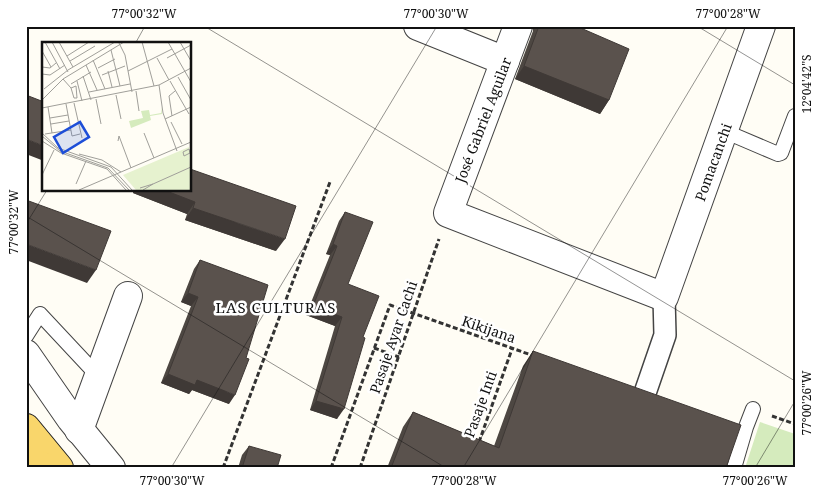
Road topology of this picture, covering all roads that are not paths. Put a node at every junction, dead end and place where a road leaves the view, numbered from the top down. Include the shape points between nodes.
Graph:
1 (418, 26) edge
2 (518, 26) edge
3 (761, 26) edge
4 (505, 61) junction
5 (795, 116) edge
6 (724, 131) junction
7 (128, 296) dead end
8 (664, 297) junction
9 (26, 336) edge
10 (26, 354) edge
11 (98, 376) junction
12 (645, 393) edge
13 (754, 409) dead end
14 (26, 428) edge
15 (79, 430) junction
16 (26, 466) edge
17 (48, 468) edge
18 (59, 468) edge
19 (110, 468) edge
20 (734, 468) edge

1 - 4 street
2 - 4 street, José Gabriel Aguilar
3 - 6 street, Pomacanchi
4 - 8 street, José Gabriel Aguilar via 448,213
5 - 6 lane via 778,154
6 - 8 street, Pomacanchi
7 - 11 street
8 - 12 street via 665,335
9 - 11 lane via 40,314
10 - 15 street
11 - 15 street
13 - 20 lane
14 - 18 main road
15 - 19 street
16 - 17 main road

